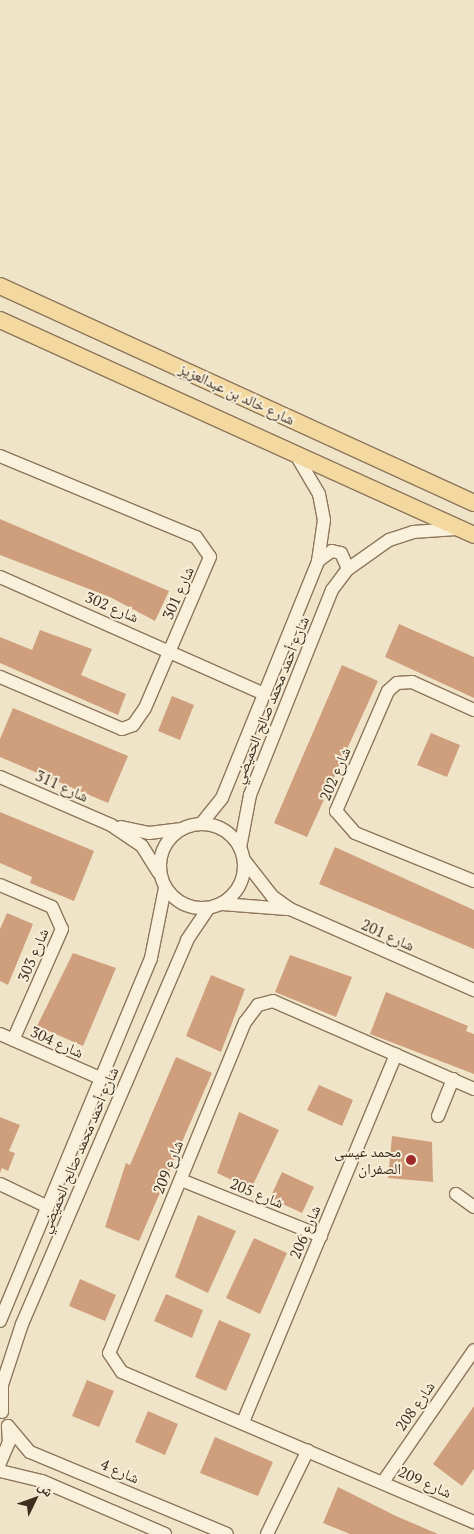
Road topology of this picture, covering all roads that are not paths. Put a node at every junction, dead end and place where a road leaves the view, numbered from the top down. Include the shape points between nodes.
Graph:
1 (0, 286) edge
2 (0, 320) edge
3 (290, 448) junction
4 (0, 456) edge
5 (474, 503) edge
6 (468, 532) edge
7 (318, 561) junction
8 (348, 569) junction
9 (0, 577) edge
10 (170, 649) junction
11 (0, 677) edge
12 (264, 694) junction
13 (474, 710) edge
14 (0, 776) edge
15 (201, 824) junction
16 (111, 825) junction
17 (181, 829) junction
18 (242, 854) junction
19 (160, 874) junction
20 (474, 881) edge
21 (0, 885) edge
22 (165, 888) junction
23 (222, 904) junction
24 (208, 909) junction
25 (290, 909) junction
26 (474, 990) edge
27 (0, 1034) edge
28 (13, 1040) junction
29 (396, 1055) junction
30 (102, 1079) junction
31 (453, 1079) junction
32 (474, 1089) edge
33 (438, 1116) dead end
34 (181, 1180) junction
35 (0, 1184) edge
36 (456, 1194) dead end
37 (48, 1207) junction
38 (474, 1207) edge
39 (321, 1236) junction
40 (0, 1321) edge
41 (474, 1350) edge
42 (1, 1411) edge
43 (243, 1422) junction
44 (8, 1426) junction
45 (308, 1450) junction
46 (0, 1463) edge
47 (0, 1471) edge
48 (383, 1482) junction
49 (277, 1519) junction
50 (474, 1522) edge
51 (165, 1534) edge
52 (227, 1534) edge
53 (267, 1534) edge
54 (277, 1534) edge

1 - 5 main road, شارع خالد بن عبدالعزيز
2 - 3 main road, شارع خالد بن عبدالعزيز
3 - 6 main road, شارع خالد بن عبدالعزيز
3 - 7 street, شارع أحمد محمد صالح الحميضي via 308,469 319,494 324,520
4 - 10 street, شارع 301 via 196,537 210,557
6 - 8 street, شارع أحمد محمد صالح الحميضي via 413,532 389,540
7 - 8 street via 332,552 341,553
7 - 12 street, شارع أحمد محمد صالح الحميضي
8 - 18 street, شارع أحمد محمد صالح الحميضي via 332,590 250,795
9 - 10 street, شارع 302
10 - 11 street, شارع 301 via 145,708 133,725 122,729
10 - 12 street, شارع 302
12 - 15 street, شارع أحمد محمد صالح الحميضي via 222,798
13 - 20 street, شارع 202 via 412,682 398,682 388,691 336,811 355,833
14 - 16 street, شارع 311
15 - 17 street
15 - 18 street via 225,830
16 - 17 street, شارع 311 via 149,833
16 - 19 street, شارع 311 via 142,846
17 - 19 street via 164,846
18 - 23 street via 240,884
18 - 25 street, شارع 201 via 272,896
19 - 22 street
21 - 28 street, شارع 303 via 52,908 62,929
22 - 24 street via 188,907
22 - 30 street, شارع أحمد محمد صالح الحميضي via 151,958
23 - 24 street
23 - 25 street, شارع 201
24 - 42 street, شارع أحمد محمد صالح الحميضي via 186,940 22,1324 2,1385
25 - 26 street, شارع 201
27 - 28 street, شارع 304
28 - 30 street, شارع 304
29 - 31 street, شارع 209
29 - 34 street, شارع 209 via 273,1000 258,1005 245,1022
29 - 39 street, شارع 206
30 - 37 street, شارع أحمد محمد صالح الحميضي
31 - 32 street, شارع 209
31 - 33 street
34 - 39 street, شارع 205
34 - 43 street, شارع 209 via 109,1353 122,1372
35 - 37 street
36 - 38 street
37 - 40 street, شارع أحمد محمد صالح الحميضي
39 - 43 street, شارع 206
41 - 48 street, شارع 208
42 - 44 street
43 - 45 street, شارع 209
44 - 46 street via 9,1442
44 - 52 street, شارع 4 via 30,1452
45 - 48 street, شارع 209
45 - 49 street
47 - 51 street via 42,1481
48 - 50 street, شارع 209
49 - 53 street
49 - 54 street

